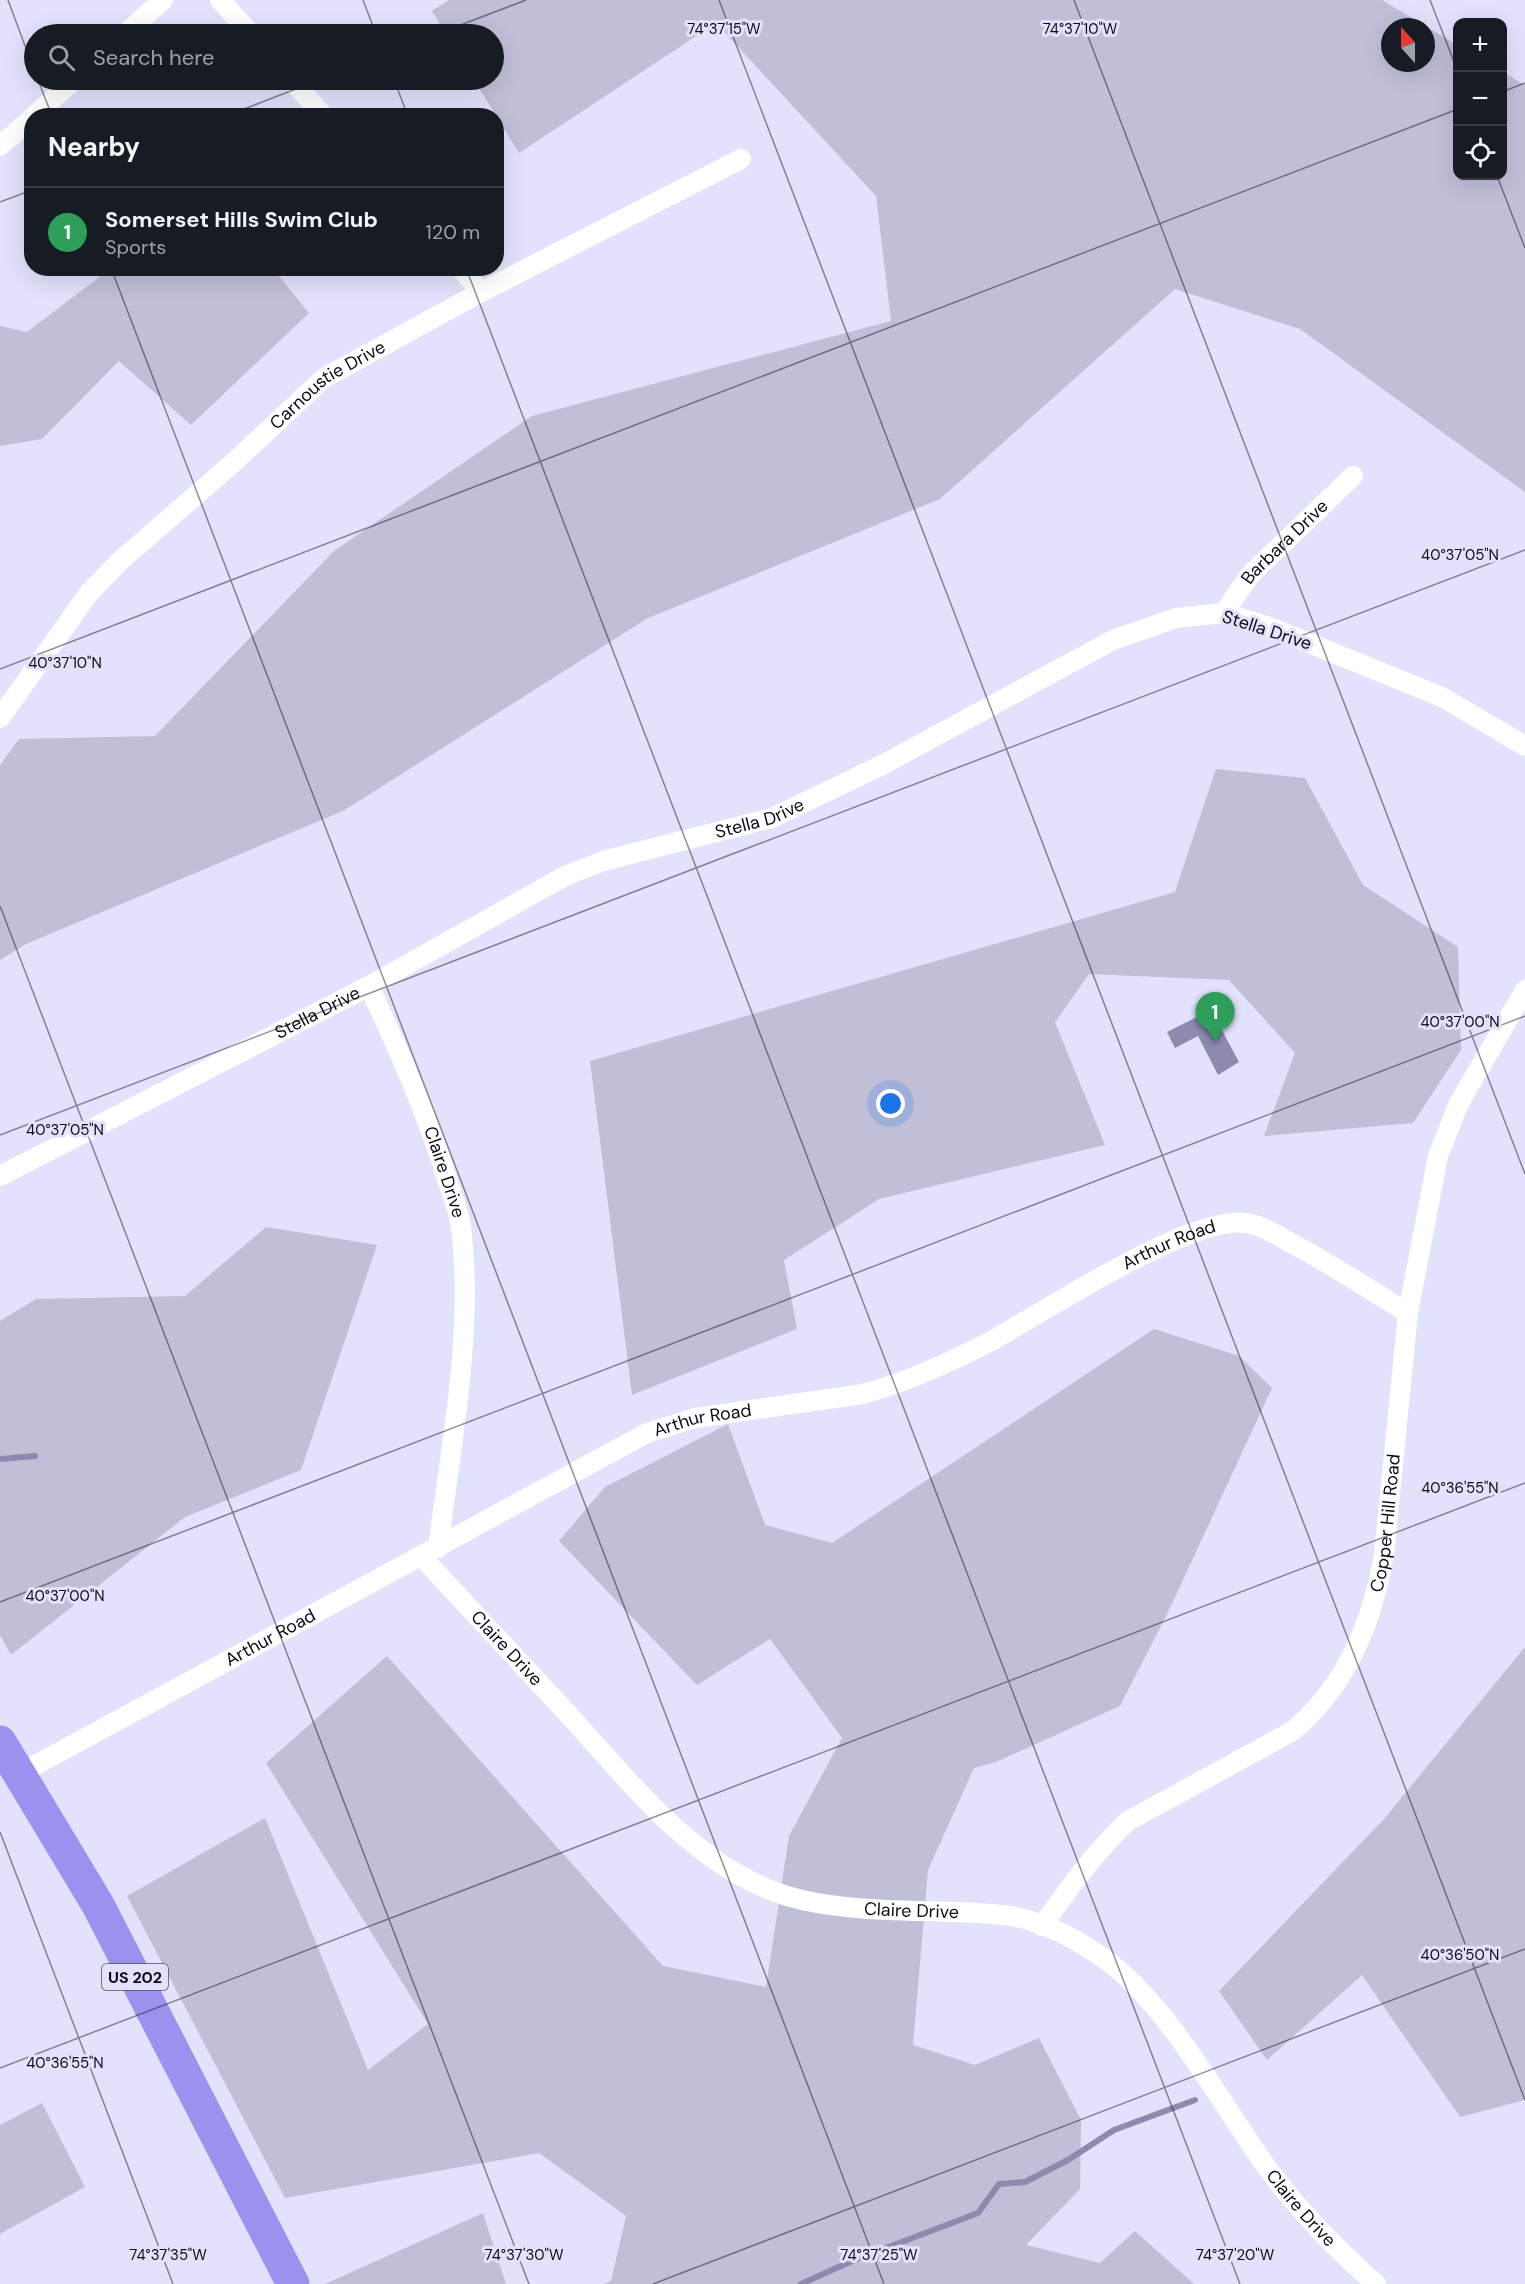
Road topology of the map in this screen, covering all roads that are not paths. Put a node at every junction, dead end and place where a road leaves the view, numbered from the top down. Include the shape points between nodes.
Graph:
1 (163, 0) edge
2 (220, 0) edge
3 (136, 24) edge
4 (242, 24) edge
5 (63, 90) edge
6 (300, 90) edge
7 (43, 108) edge
8 (317, 108) edge
9 (24, 125) edge
10 (0, 146) edge
11 (741, 159) dead end
12 (467, 276) edge
13 (481, 292) junction
14 (1353, 476) dead end
15 (1224, 613) junction
16 (0, 718) edge
17 (1525, 746) edge
18 (369, 986) junction
19 (1525, 990) edge
20 (0, 1176) edge
21 (1408, 1313) junction
22 (430, 1552) junction
23 (0, 1742) edge
24 (19, 1774) junction
25 (1042, 1926) junction
26 (293, 2284) edge
27 (1376, 2284) edge

1 - 3 street
2 - 4 street
5 - 7 street
6 - 8 street
9 - 10 street
11 - 13 street, Carnoustie Drive
12 - 13 street
13 - 16 street, Carnoustie Drive via 324,378 89,593
14 - 15 street, Barbara Drive via 1250,575
15 - 17 street, Stella Drive via 1267,626 1412,684 1448,700
15 - 18 street, Stella Drive via 1176,618 1113,640 882,765 772,818 603,861 565,876
18 - 20 street, Stella Drive
18 - 22 street, Claire Drive via 415,1089 460,1225 465,1294 456,1405
19 - 21 street, Copper Hill Road via 1459,1103 1438,1156
21 - 22 street, Arthur Road via 1266,1229 1245,1222 1213,1225 1167,1242 990,1341 890,1387 695,1418 647,1433
21 - 25 street, Copper Hill Road via 1377,1591 1356,1649 1335,1687 1312,1715 1291,1732 1128,1821 1076,1878
22 - 24 street, Arthur Road
22 - 25 street, Claire Drive via 630,1780 685,1836 728,1869 810,1901 844,1907 998,1915
23 - 24 highway, US 202
24 - 26 highway, US 202 via 98,1905
25 - 27 street, Claire Drive via 1070,1937 1124,1973 1157,2009 1294,2202 1332,2246

